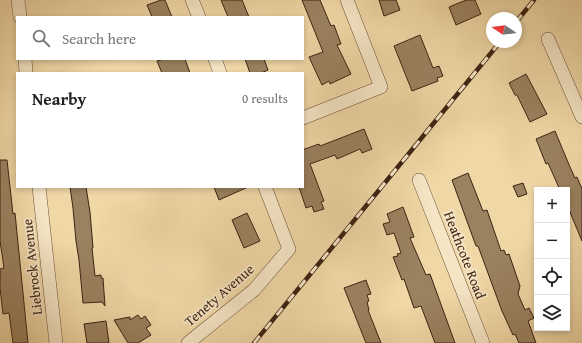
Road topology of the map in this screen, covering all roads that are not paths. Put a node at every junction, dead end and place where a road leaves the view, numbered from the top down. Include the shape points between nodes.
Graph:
1 (18, 0) edge
2 (192, 0) edge
3 (347, 0) edge
4 (20, 16) edge
5 (199, 16) edge
6 (548, 39) dead end
7 (25, 60) edge
8 (215, 60) edge
9 (26, 72) edge
10 (220, 72) edge
11 (582, 117) edge
12 (304, 118) edge
13 (418, 180) dead end
14 (39, 188) edge
15 (266, 188) edge
16 (56, 343) edge
17 (188, 343) edge
18 (482, 343) edge

1 - 4 street
2 - 5 street
3 - 12 street via 381,87
6 - 11 street
7 - 9 street
8 - 10 street
13 - 18 street, Heathcote Road
14 - 16 street, Liebrock Avenue
15 - 17 street, Tenety Avenue via 289,249 254,290

